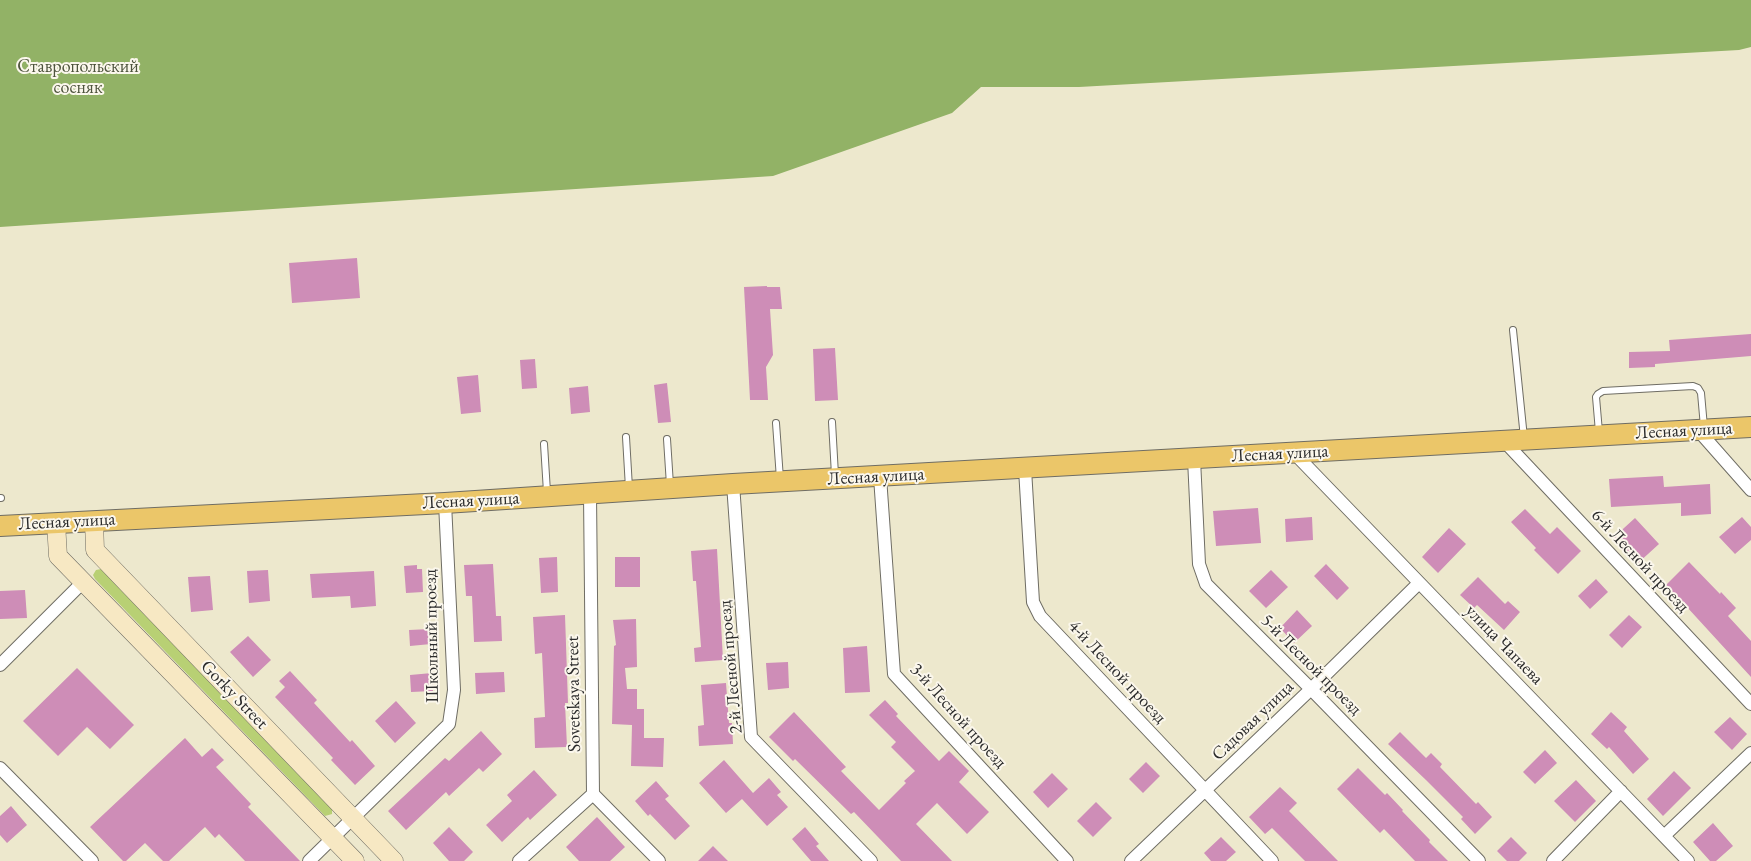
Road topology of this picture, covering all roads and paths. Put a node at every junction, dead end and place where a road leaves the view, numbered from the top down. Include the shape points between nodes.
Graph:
1 (1514, 330) dead end
2 (832, 422) dead end
3 (776, 423) dead end
4 (1751, 427) edge
5 (1701, 430) junction
6 (1599, 436) junction
7 (626, 437) dead end
8 (667, 439) dead end
9 (1524, 440) junction
10 (1504, 441) junction
11 (544, 444) dead end
12 (1295, 454) junction
13 (1194, 459) junction
14 (1025, 468) junction
15 (880, 477) junction
16 (836, 479) junction
17 (780, 482) junction
18 (733, 484) junction
19 (670, 489) junction
20 (1751, 490) edge
21 (629, 492) junction
22 (590, 494) junction
23 (548, 497) junction
24 (446, 503) junction
25 (94, 521) junction
26 (56, 523) junction
27 (0, 526) edge
28 (83, 582) junction
29 (1419, 583) junction
30 (0, 665) edge
31 (1311, 689) junction
32 (1751, 704) edge
33 (1751, 753) edge
34 (0, 768) edge
35 (1205, 791) junction
36 (1621, 791) junction
37 (593, 794) junction
38 (353, 819) junction
39 (1664, 836) junction
40 (332, 838) junction
41 (92, 861) edge
42 (309, 861) edge
43 (354, 861) edge
44 (394, 861) edge
45 (519, 861) edge
46 (659, 861) edge
47 (871, 861) edge
48 (1067, 861) edge
49 (1131, 861) edge
50 (1272, 861) edge
51 (1480, 861) edge
52 (1553, 861) edge
53 (1688, 861) edge

1 - 9 lane
2 - 16 lane
3 - 17 lane
4 - 5 main road, Лесная улица
5 - 6 main road, Лесная улица
5 - 6 lane via 1701,393 1694,386 1602,391 1596,397
5 - 20 street
6 - 9 main road, Лесная улица
7 - 21 lane
8 - 19 lane
9 - 10 main road, Лесная улица
10 - 12 main road, Лесная улица
10 - 32 street, 6-й Лесной проезд
11 - 23 lane
12 - 13 main road, Лесная улица
12 - 29 street, улица Чапаева
13 - 14 main road, Лесная улица
13 - 31 street, 5-й Лесной проезд via 1198,564 1206,584
14 - 15 main road, Лесная улица
14 - 35 street, 4-й Лесной проезд via 1033,602 1040,616
15 - 16 main road, Лесная улица
15 - 48 street, 3-й Лесной проезд via 894,674
16 - 17 main road, Лесная улица
17 - 18 main road, Лесная улица
18 - 19 main road, Лесная улица
18 - 47 street, 2-й Лесной проезд via 751,736
19 - 21 main road, Лесная улица
21 - 22 main road, Лесная улица
22 - 23 main road, Лесная улица
22 - 37 street, Sovetskaya Street
23 - 24 main road, Лесная улица
24 - 25 main road, Лесная улица
24 - 38 street, Школьный проезд via 454,690 449,724
25 - 26 main road, Лесная улица
25 - 38 main road, Gorky Street via 95,550
26 - 27 main road, Лесная улица
26 - 28 main road, Gorky Street via 58,556
28 - 30 street
28 - 40 main road, Gorky Street
29 - 31 street, Садовая улица
29 - 36 street, улица Чапаева
31 - 35 street, Садовая улица
31 - 51 street, 5-й Лесной проезд
33 - 39 street
34 - 41 street
35 - 49 street, Садовая улица
35 - 50 street, 4-й Лесной проезд
36 - 39 street, улица Чапаева
36 - 52 street
37 - 45 street
37 - 46 street
38 - 40 street, Школьный проезд
38 - 44 main road, Gorky Street
39 - 53 street, улица Чапаева
40 - 42 street, Школьный проезд
40 - 43 main road, Gorky Street

